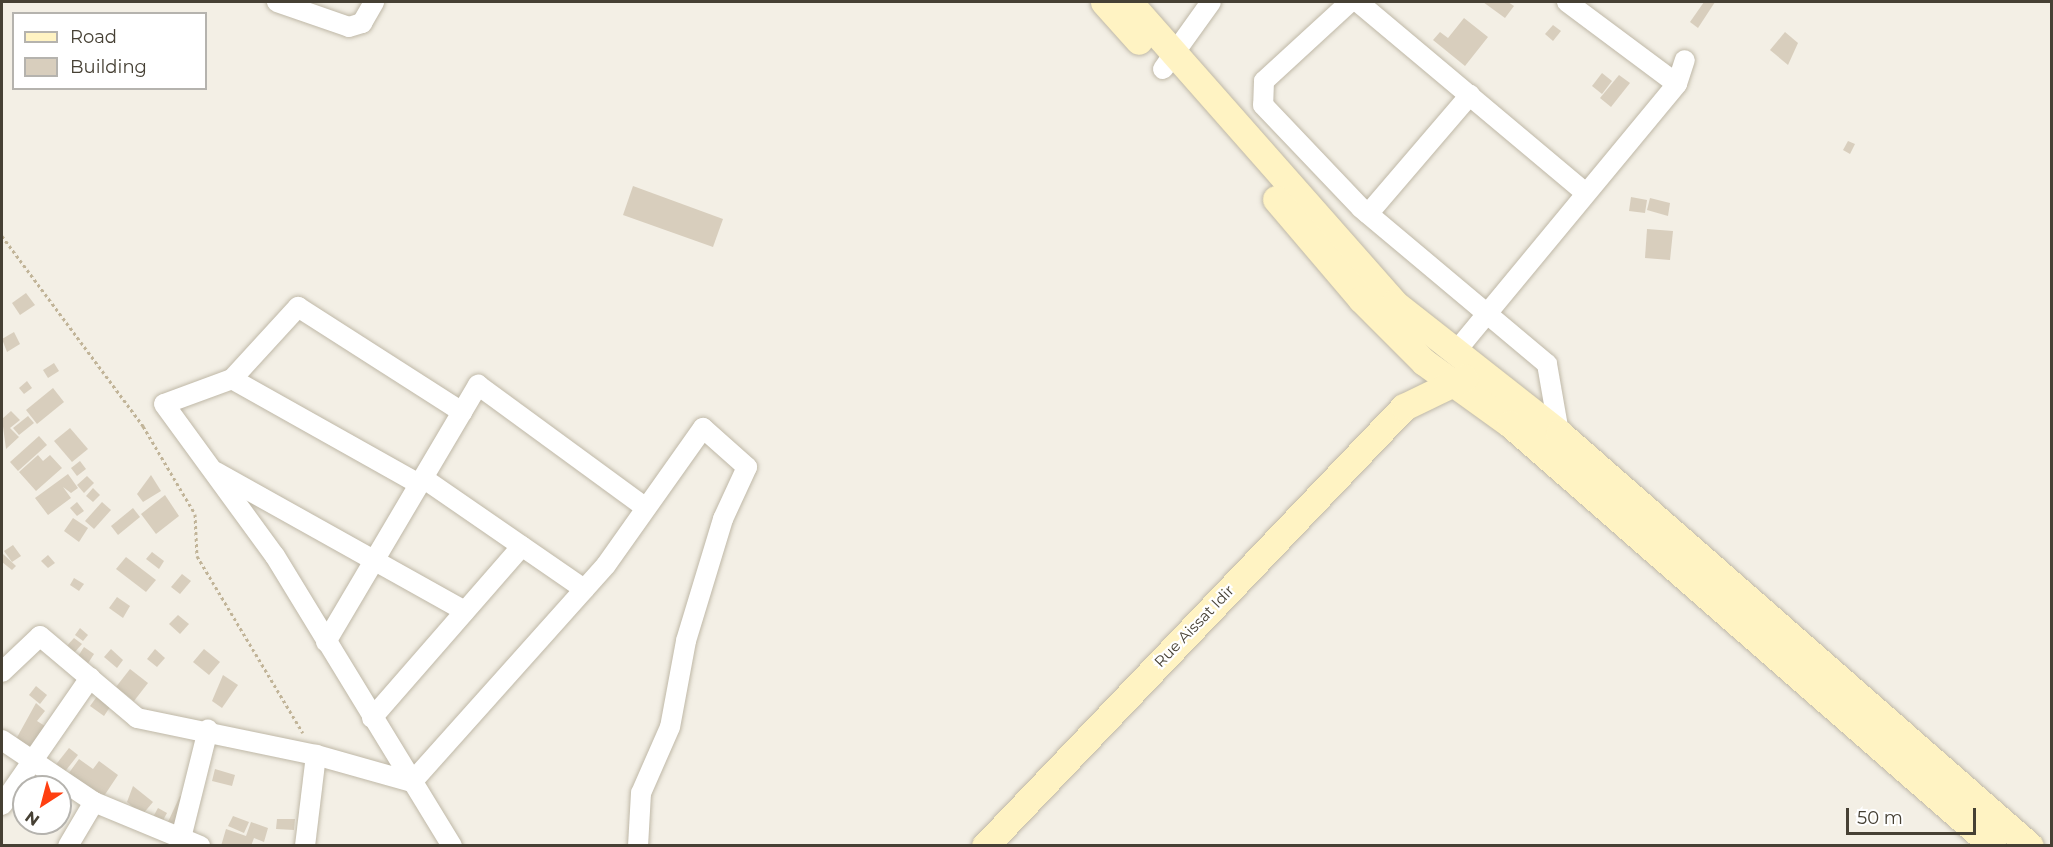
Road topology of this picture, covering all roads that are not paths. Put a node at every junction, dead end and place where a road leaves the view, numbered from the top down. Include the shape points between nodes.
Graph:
1 (276, 2) edge
2 (374, 2) edge
3 (1104, 2) edge
4 (1129, 2) edge
5 (1211, 2) edge
6 (1350, 2) edge
7 (1358, 2) edge
8 (1579, 5) edge
9 (1685, 60) dead end
10 (1168, 62) junction
11 (1677, 84) junction
12 (1470, 95) junction
13 (1586, 193) junction
14 (1368, 213) junction
15 (1484, 316) junction
16 (1433, 333) junction
17 (1414, 352) junction
18 (1464, 355) junction
19 (232, 379) junction
20 (1454, 384) junction
21 (1404, 407) junction
22 (462, 412) junction
23 (1559, 433) junction
24 (211, 470) junction
25 (421, 481) junction
26 (646, 508) junction
27 (522, 546) junction
28 (375, 559) junction
29 (584, 589) junction
30 (465, 611) junction
31 (326, 642) junction
32 (2, 672) edge
33 (90, 678) junction
34 (372, 718) junction
35 (208, 730) junction
36 (2, 740) edge
37 (316, 755) junction
38 (31, 763) junction
39 (412, 782) junction
40 (94, 802) junction
41 (2, 805) edge
42 (180, 843) edge
43 (993, 843) edge
44 (68, 846) edge
45 (200, 846) edge
46 (305, 846) edge
47 (452, 846) edge
48 (638, 846) edge
49 (1993, 846) edge
50 (2030, 846) edge

1 - 2 street via 349,27 362,23
3 - 10 main road
4 - 10 main road
5 - 10 street
6 - 14 street via 1264,81 1263,105
7 - 12 street
8 - 11 street
9 - 11 street
10 - 16 main road via 1383,293
10 - 17 main road via 1361,299
11 - 13 street
12 - 13 street
12 - 14 street
13 - 15 street
14 - 15 street
15 - 18 street
15 - 23 street via 1547,364
16 - 17 main road
16 - 18 main road
17 - 20 main road
17 - 21 main road
18 - 20 main road via 1468,374
18 - 23 main road
19 - 22 street via 298,307
19 - 24 street via 164,404
19 - 25 street
20 - 21 main road
20 - 49 main road via 1510,424
21 - 43 main road, Rue Aissat Idir
22 - 25 street
22 - 26 street via 478,385
23 - 50 main road
24 - 28 street
24 - 31 street via 275,556
25 - 27 street
25 - 28 street
26 - 29 street
26 - 48 street via 703,428 747,467 723,519 686,641 670,727 640,793
27 - 29 street
27 - 30 street
28 - 30 street
28 - 31 street
29 - 39 street
30 - 34 street
31 - 34 street
32 - 33 street via 40,636
33 - 35 street via 137,718
33 - 38 street
34 - 39 street
35 - 37 street
35 - 42 street
36 - 38 street
37 - 39 street
37 - 46 street
38 - 40 street
38 - 41 street
39 - 47 street
40 - 42 street
40 - 44 street
42 - 45 street

